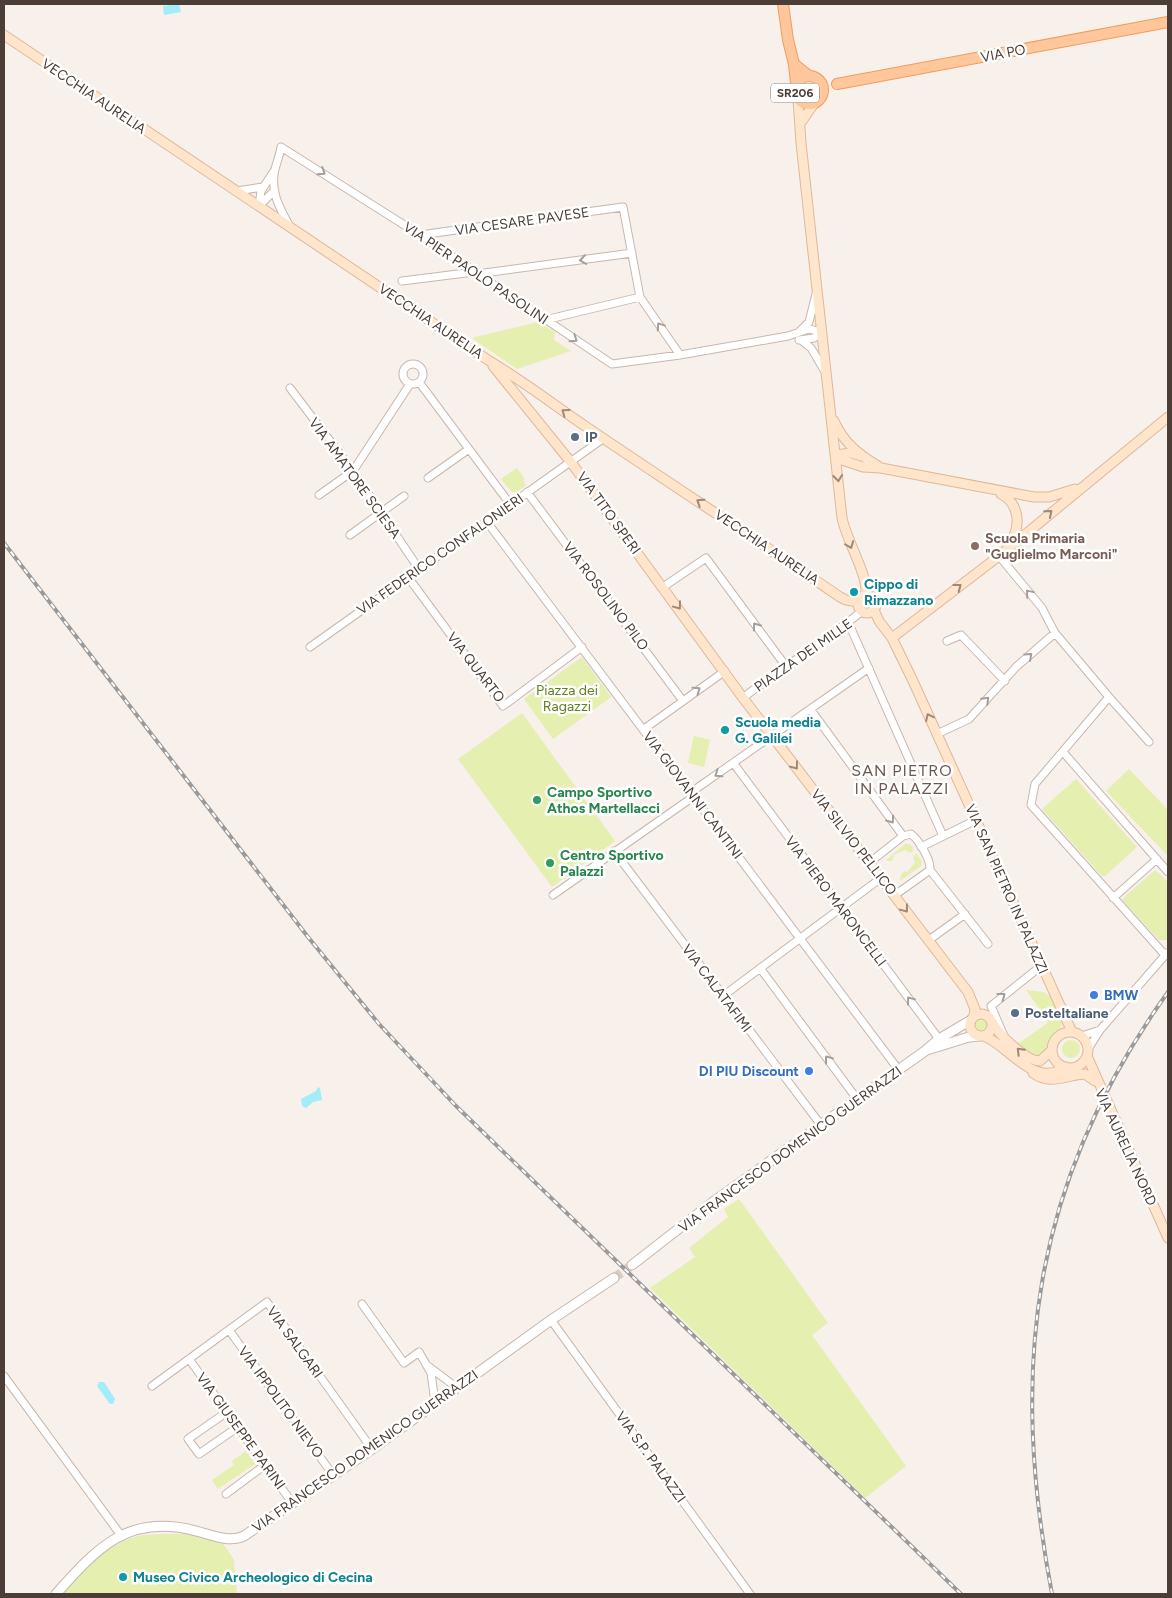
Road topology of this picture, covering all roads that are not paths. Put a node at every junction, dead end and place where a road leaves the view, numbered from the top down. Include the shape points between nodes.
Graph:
1 (783, 4) edge
2 (1168, 22) edge
3 (4, 35) edge
4 (794, 64) junction
5 (813, 77) junction
6 (796, 84) junction
7 (837, 84) junction
8 (798, 99) junction
9 (818, 99) junction
10 (800, 129) junction
11 (274, 171) junction
12 (263, 187) junction
13 (237, 190) junction
14 (274, 191) junction
15 (259, 206) junction
16 (289, 225) junction
17 (420, 235) junction
18 (632, 253) junction
19 (476, 273) junction
20 (402, 281) dead end
21 (816, 289) junction
22 (640, 297) junction
23 (545, 320) junction
24 (821, 332) junction
25 (799, 336) junction
26 (680, 356) junction
27 (488, 360) junction
28 (826, 374) junction
29 (419, 382) junction
30 (410, 384) junction
31 (290, 388) dead end
32 (542, 393) junction
33 (529, 408) junction
34 (830, 412) junction
35 (1167, 421) edge
36 (604, 438) junction
37 (469, 449) junction
38 (835, 456) junction
39 (861, 456) junction
40 (570, 461) junction
41 (881, 468) junction
42 (353, 471) junction
43 (428, 478) dead end
44 (1081, 486) junction
45 (994, 491) junction
46 (527, 492) junction
47 (319, 494) dead end
48 (404, 496) dead end
49 (510, 504) junction
50 (381, 512) junction
51 (487, 522) junction
52 (350, 535) dead end
53 (999, 556) junction
54 (420, 569) junction
55 (408, 577) junction
56 (663, 587) junction
57 (862, 598) junction
58 (874, 610) junction
59 (862, 611) junction
60 (849, 624) junction
61 (1055, 633) junction
62 (892, 638) junction
63 (947, 641) dead end
64 (310, 647) dead end
65 (582, 648) junction
66 (785, 666) junction
67 (869, 668) junction
68 (725, 671) junction
69 (1005, 681) junction
70 (1109, 697) junction
71 (743, 698) junction
72 (683, 701) junction
73 (811, 710) junction
74 (644, 729) junction
75 (937, 734) junction
76 (773, 737) junction
77 (1149, 742) dead end
78 (1063, 752) junction
79 (734, 764) junction
80 (692, 795) junction
81 (976, 820) junction
82 (903, 836) junction
83 (943, 836) junction
84 (921, 848) junction
85 (614, 851) junction
86 (1156, 859) junction
87 (869, 863) junction
88 (930, 870) junction
89 (1168, 872) edge
90 (881, 878) junction
91 (553, 895) dead end
92 (895, 896) junction
93 (1113, 898) junction
94 (841, 908) junction
95 (965, 914) junction
96 (800, 938) junction
97 (928, 940) junction
98 (988, 944) dead end
99 (1167, 954) edge
100 (1041, 966) junction
101 (760, 968) junction
102 (723, 996) junction
103 (973, 1018) junction
104 (992, 1022) junction
105 (1100, 1030) junction
106 (1072, 1032) junction
107 (982, 1036) junction
108 (1004, 1036) junction
109 (1082, 1036) junction
110 (939, 1039) junction
111 (1052, 1050) junction
112 (925, 1051) junction
113 (1088, 1053) junction
114 (1023, 1066) junction
115 (1066, 1067) junction
116 (898, 1070) junction
117 (1097, 1083) junction
118 (857, 1098) junction
119 (821, 1125) junction
120 (1168, 1238) edge
121 (632, 1265) tunnel mouth
122 (614, 1278) tunnel mouth
123 (362, 1304) dead end
124 (551, 1320) junction
125 (229, 1330) junction
126 (189, 1359) junction
127 (428, 1366) junction
128 (4, 1376) edge
129 (152, 1386) dead end
130 (456, 1388) junction
131 (435, 1402) junction
132 (227, 1412) junction
133 (238, 1428) junction
134 (372, 1448) junction
135 (265, 1465) junction
136 (333, 1475) junction
137 (226, 1494) dead end
138 (293, 1504) junction
139 (120, 1534) junction
140 (56, 1594) edge
141 (750, 1594) edge

1 - 4 main road, SR206
2 - 7 main road, VIA PO
3 - 13 main road, VECCHIA AURELIA
4 - 5 main road, SR206
4 - 6 main road, SR206
5 - 6 main road, SR206 via 802,78
5 - 7 main road, VIA PO
5 - 9 main road, SR206 via 822,86
6 - 8 main road, SR206
7 - 9 main road, VIA PO
8 - 9 main road, SR206 via 806,103
8 - 10 main road
9 - 10 main road via 802,118
10 - 21 main road
11 - 12 street
11 - 14 street
11 -> 17 street, VIA PIER PAOLO PASOLINI via 281,147
12 - 13 street
12 - 15 street
13 - 15 main road, VECCHIA AURELIA
14 - 15 street
14 - 16 street
15 - 16 main road, VECCHIA AURELIA
16 - 27 main road, VECCHIA AURELIA
17 - 18 street, VIA CESARE PAVESE via 623,207
17 - 19 street, VIA PIER PAOLO PASOLINI
18 -> 19 street
18 - 22 street
19 - 20 street
19 - 23 street, VIA PIER PAOLO PASOLINI
21 - 24 main road
21 - 25 street via 809,322
22 - 23 street
26 -> 22 street
23 -> 26 street, VIA PIER PAOLO PASOLINI via 615,365
24 - 25 street via 814,329
24 - 28 main road
25 - 26 street, VIA PIER PAOLO PASOLINI
25 - 28 street via 812,348
27 - 32 main road, VECCHIA AURELIA
27 - 33 main road, VIA TITO SPERI
28 - 34 main road
29 - 30 street
29 - 30 street via 422,370 410,364 402,374
29 - 37 street
30 - 42 street
31 - 42 street, VIA AMATORE SCIESA
32 - 33 main road via 529,397
36 -> 32 main road, VECCHIA AURELIA
33 - 40 main road, VIA TITO SPERI
34 - 38 main road
34 - 39 main road via 840,433
35 - 44 main road
36 - 40 street, VIA FEDERICO CONFALONIERI
57 -> 36 main road, VECCHIA AURELIA via 846,600 840,597
37 - 43 street
37 - 49 street
38 - 39 main road
38 - 41 main road via 863,467
38 -> 57 main road via 845,533 867,585
39 - 41 main road
40 - 46 street, VIA FEDERICO CONFALONIERI
40 - 56 main road, VIA TITO SPERI
41 - 45 main road
42 - 47 street
42 - 50 street, VIA AMATORE SCIESA
44 - 45 main road via 1049,497
53 -> 44 main road
45 - 53 main road via 1013,502 1018,521 1011,542
46 - 49 street, VIA FEDERICO CONFALONIERI
46 - 72 street, VIA ROSOLINO PILO
48 - 50 street
49 - 51 street, VIA FEDERICO CONFALONIERI
50 - 52 street
50 - 54 street, VIA AMATORE SCIESA
51 - 54 street, VIA FEDERICO CONFALONIERI
51 - 65 street, VIA GIOVANNI CANTINI
61 -> 53 street via 1042,608
62 -> 53 main road
54 - 55 street, VIA FEDERICO CONFALONIERI
55 - 64 street, VIA FEDERICO CONFALONIERI
55 - 65 street, VIA QUARTO via 503,706
66 -> 56 street via 706,558
56 -> 68 main road, VIA TITO SPERI
57 - 58 main road via 875,600
57 - 59 main road
58 - 59 main road
58 - 62 main road
59 - 60 street, PIAZZA DEI MILLE
60 - 66 street, PIAZZA DEI MILLE
60 - 67 street
69 -> 61 street
61 - 70 street
75 -> 62 main road, VIA SAN PIETRO IN PALAZZI
63 - 69 street via 961,635
65 - 74 street, VIA GIOVANNI CANTINI
66 - 71 street, PIAZZA DEI MILLE
67 - 73 street
67 - 83 street
68 - 71 main road, VIA SILVIO PELLICO
72 -> 68 street
75 -> 69 street via 969,719
70 - 77 street
70 - 78 street
71 - 76 main road, VIA SILVIO PELLICO
72 - 74 street
73 - 76 street
73 -> 82 street
74 - 80 street, VIA GIOVANNI CANTINI
75 - 81 main road, VIA SAN PIETRO IN PALAZZI
76 - 79 street
76 -> 87 main road, VIA SILVIO PELLICO
78 - 86 street
78 - 93 street via 1034,784 1031,805
79 -> 80 street
79 - 94 street, VIA PIERO MARONCELLI
80 - 85 street
80 - 96 street, VIA GIOVANNI CANTINI
81 - 83 street
81 - 100 main road, VIA SAN PIETRO IN PALAZZI
82 - 84 street via 913,836
82 - 87 street
83 - 84 street
84 - 88 street
85 - 91 street
85 - 102 street, VIA CALATAFIMI
86 - 89 street
86 - 93 street
87 - 90 main road, VIA SILVIO PELLICO
88 - 92 street
88 - 95 street
90 - 92 main road, VIA SILVIO PELLICO
90 - 94 street
92 -> 97 main road, VIA SILVIO PELLICO
93 - 99 street
94 - 96 street
110 -> 94 street, VIA PIERO MARONCELLI
95 - 97 street
95 - 98 street
96 - 101 street
96 - 116 street, VIA GIOVANNI CANTINI
97 - 103 main road, VIA SILVIO PELLICO via 968,992 975,1009
99 - 105 street
100 - 106 main road, VIA SAN PIETRO IN PALAZZI
108 -> 100 street via 991,1006
101 - 102 street
118 -> 101 street
102 - 119 street, VIA CALATAFIMI
103 - 104 main road via 985,1014
103 - 107 main road via 971,1030
103 - 110 street, VIA FRANCESCO DOMENICO GUERRAZZI
104 - 107 main road via 992,1029
104 - 108 main road
105 - 109 street
105 - 113 street
106 - 109 main road
106 - 111 main road via 1061,1034
107 - 112 street, VIA FRANCESCO DOMENICO GUERRAZZI
107 - 114 main road via 1002,1046
111 -> 108 main road via 1040,1061 1033,1061
109 - 113 main road
110 - 112 street, VIA FRANCESCO DOMENICO GUERRAZZI
111 - 115 main road via 1056,1061
112 - 116 street, VIA FRANCESCO DOMENICO GUERRAZZI
113 - 115 main road via 1080,1064
113 - 117 main road, VIA AURELIA NORD
114 - 115 main road via 1043,1073
114 - 117 main road via 1041,1079 1085,1074
116 - 118 street, VIA FRANCESCO DOMENICO GUERRAZZI
117 - 120 main road, VIA AURELIA NORD
118 - 119 street, VIA FRANCESCO DOMENICO GUERRAZZI
119 - 121 street, VIA FRANCESCO DOMENICO GUERRAZZI via 712,1202
122 - 124 street, VIA FRANCESCO DOMENICO GUERRAZZI
123 - 127 street via 404,1363 419,1352
124 - 130 street, VIA FRANCESCO DOMENICO GUERRAZZI
124 - 141 street, VIA S.P. PALAZZI
125 - 126 street, VIA SALGARI
125 - 134 street, VIA SALGARI via 267,1302
125 - 136 street, VIA IPPOLITO NIEVO
126 - 129 street, VIA SALGARI
126 - 132 street, VIA GIUSEPPE PARINI
127 - 130 street
127 - 131 street
128 - 139 street
130 - 131 street, VIA FRANCESCO DOMENICO GUERRAZZI
131 - 134 street, VIA FRANCESCO DOMENICO GUERRAZZI
132 - 133 street, VIA GIUSEPPE PARINI
132 - 133 street via 188,1439 199,1454
133 - 135 street, VIA GIUSEPPE PARINI
134 - 136 street, VIA FRANCESCO DOMENICO GUERRAZZI
135 - 137 street
135 - 138 street, VIA GIUSEPPE PARINI
136 - 138 street, VIA FRANCESCO DOMENICO GUERRAZZI
138 - 139 street, VIA FRANCESCO DOMENICO GUERRAZZI via 235,1539 169,1527
139 - 140 street, VIA FRANCESCO DOMENICO GUERRAZZI via 99,1549

